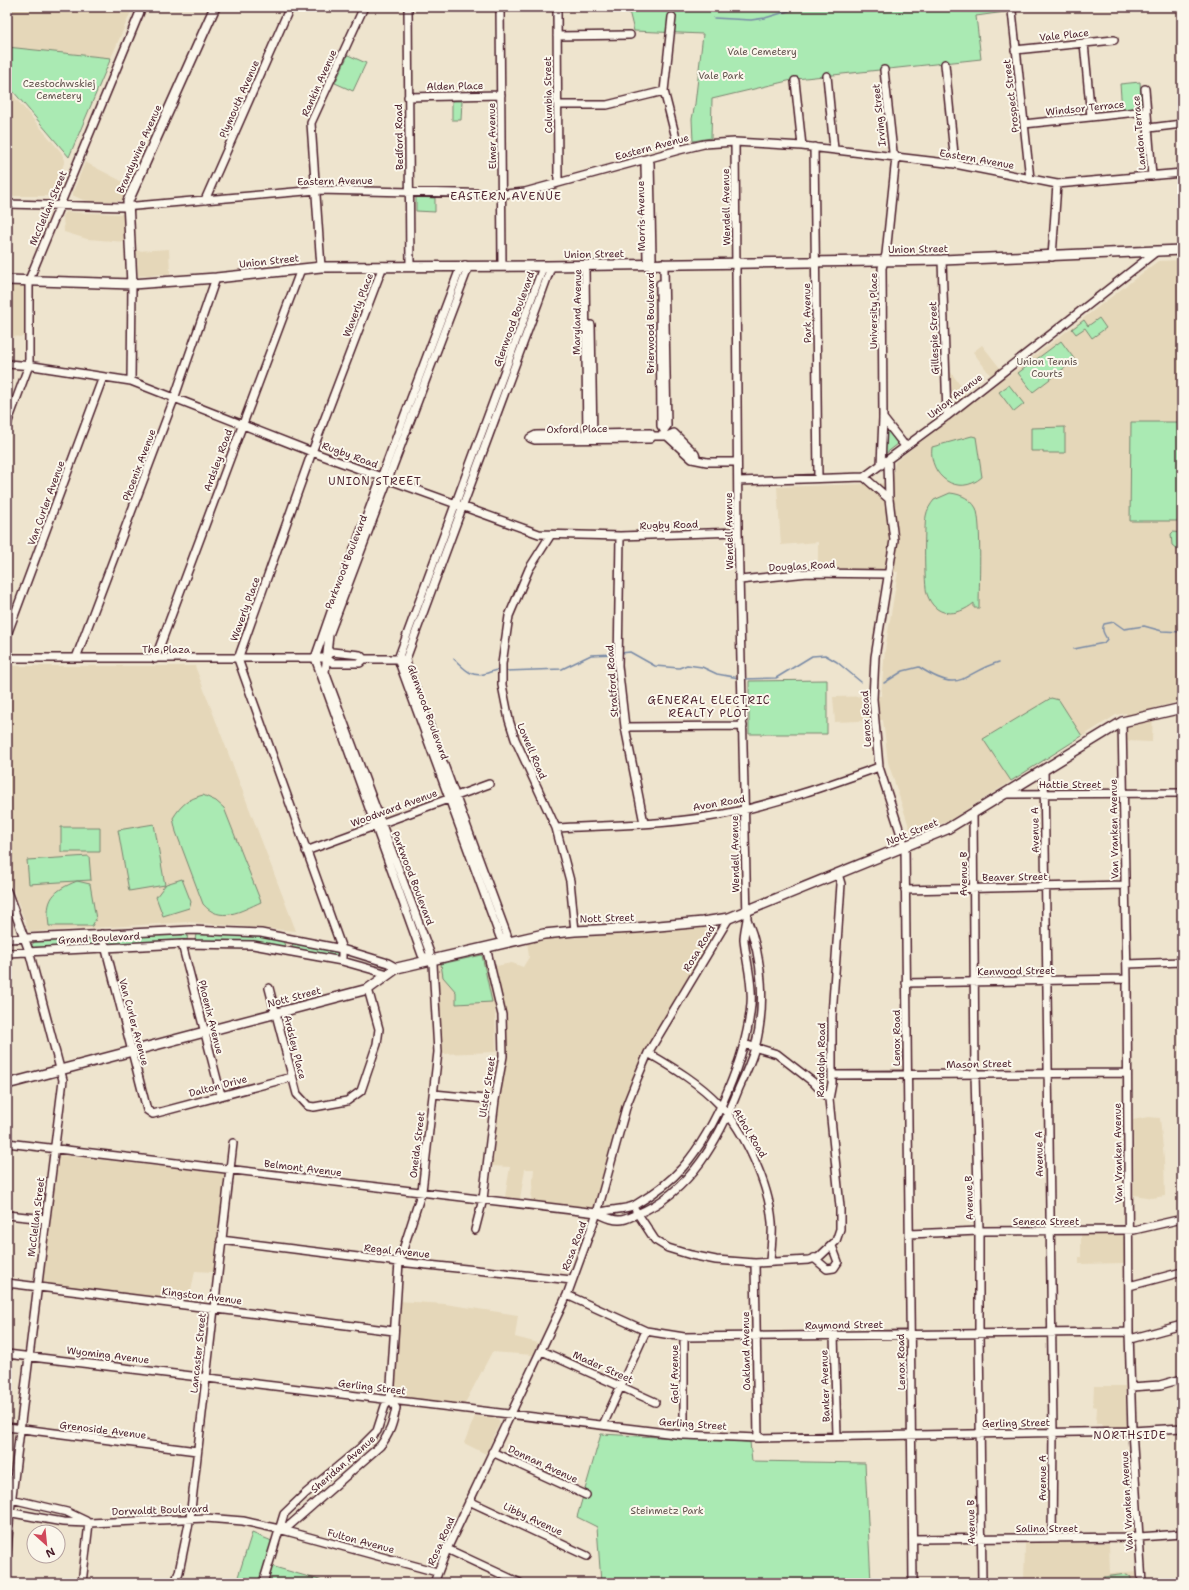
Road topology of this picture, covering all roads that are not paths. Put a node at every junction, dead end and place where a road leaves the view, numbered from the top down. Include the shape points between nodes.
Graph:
1 (142, 7) edge
2 (215, 7) edge
3 (290, 7) edge
4 (364, 7) edge
5 (408, 7) edge
6 (500, 7) edge
7 (557, 7) edge
8 (1012, 10) dead end
9 (672, 17) dead end
10 (630, 35) dead end
11 (557, 36) junction
12 (1114, 40) dead end
13 (1084, 43) junction
14 (1016, 50) junction
15 (945, 64) dead end
16 (884, 70) dead end
17 (827, 76) dead end
18 (795, 81) dead end
19 (1145, 89) dead end
20 (664, 91) junction
21 (501, 95) junction
22 (408, 97) junction
23 (558, 105) junction
24 (1148, 111) junction
25 (1091, 117) junction
26 (1024, 124) junction
27 (1182, 124) edge
28 (1149, 128) junction
29 (735, 142) junction
30 (802, 146) junction
31 (814, 147) junction
32 (679, 150) junction
33 (834, 150) junction
34 (896, 157) junction
35 (648, 159) junction
36 (954, 164) junction
37 (1182, 173) edge
38 (1152, 176) junction
39 (1030, 179) junction
40 (558, 183) junction
41 (1056, 184) junction
42 (317, 190) junction
43 (409, 191) junction
44 (502, 193) junction
45 (205, 200) junction
46 (7, 204) edge
47 (58, 206) junction
48 (128, 207) junction
49 (1182, 250) edge
50 (1157, 251) junction
51 (1052, 257) junction
52 (942, 260) junction
53 (816, 261) junction
54 (884, 261) junction
55 (662, 263) junction
56 (736, 263) junction
57 (649, 264) junction
58 (465, 265) junction
59 (502, 265) junction
60 (587, 265) junction
61 (383, 266) junction
62 (410, 266) junction
63 (547, 266) junction
64 (321, 267) junction
65 (301, 269) junction
66 (216, 278) junction
67 (7, 280) edge
68 (29, 280) junction
69 (132, 284) junction
70 (7, 364) edge
71 (29, 365) junction
72 (103, 377) junction
73 (131, 381) junction
74 (174, 399) junction
75 (947, 416) junction
76 (884, 418) junction
77 (7, 424) edge
78 (242, 424) junction
79 (665, 434) junction
80 (590, 436) junction
81 (905, 446) junction
82 (312, 452) junction
83 (888, 460) junction
84 (737, 462) junction
85 (881, 465) junction
86 (818, 477) junction
87 (864, 477) junction
88 (384, 478) junction
89 (738, 481) junction
90 (889, 499) junction
91 (460, 506) junction
92 (738, 532) junction
93 (550, 536) junction
94 (620, 536) junction
95 (889, 574) junction
96 (740, 580) junction
97 (7, 635) edge
98 (7, 658) edge
99 (76, 658) junction
100 (315, 658) junction
101 (326, 658) junction
102 (155, 659) junction
103 (238, 659) junction
104 (398, 659) junction
105 (406, 659) junction
106 (1182, 708) edge
107 (1122, 722) junction
108 (743, 726) junction
109 (625, 727) junction
110 (879, 767) junction
111 (1044, 770) junction
112 (489, 784) dead end
113 (1182, 793) edge
114 (1006, 794) junction
115 (1044, 794) junction
116 (1123, 794) junction
117 (452, 798) junction
118 (745, 809) junction
119 (973, 813) junction
120 (644, 823) junction
121 (378, 825) junction
122 (556, 828) junction
123 (905, 847) junction
124 (306, 851) junction
125 (838, 874) junction
126 (1125, 885) junction
127 (1046, 887) junction
128 (973, 888) junction
129 (7, 890) edge
130 (905, 890) junction
131 (746, 915) junction
132 (729, 918) junction
133 (191, 930) junction
134 (575, 931) junction
135 (102, 934) junction
136 (286, 937) junction
137 (25, 938) junction
138 (7, 939) edge
139 (506, 942) junction
140 (182, 944) junction
141 (192, 944) junction
142 (486, 947) junction
143 (105, 948) junction
144 (342, 949) junction
145 (29, 951) junction
146 (290, 952) junction
147 (7, 953) edge
148 (375, 959) junction
149 (428, 960) junction
150 (342, 961) junction
151 (1182, 962) edge
152 (1127, 964) junction
153 (397, 968) junction
154 (374, 970) junction
155 (388, 974) junction
156 (1127, 979) junction
157 (1047, 980) junction
158 (974, 982) junction
159 (906, 983) junction
160 (269, 988) dead end
161 (368, 989) junction
162 (276, 1013) junction
163 (204, 1032) junction
164 (744, 1044) junction
165 (755, 1048) junction
166 (132, 1051) junction
167 (648, 1053) junction
168 (60, 1070) junction
169 (1048, 1073) junction
170 (1127, 1073) junction
171 (975, 1074) junction
172 (832, 1075) junction
173 (906, 1075) junction
174 (292, 1078) junction
175 (7, 1084) edge
176 (434, 1094) junction
177 (221, 1095) junction
178 (829, 1099) junction
179 (495, 1100) junction
180 (720, 1105) junction
181 (150, 1113) joint
182 (728, 1115) junction
183 (7, 1143) edge
184 (233, 1143) dead end
185 (55, 1149) junction
186 (231, 1169) junction
187 (422, 1191) junction
188 (483, 1199) junction
189 (633, 1206) junction
190 (597, 1213) junction
191 (638, 1214) junction
192 (7, 1215) edge
193 (46, 1219) junction
194 (1182, 1219) edge
195 (476, 1230) dead end
196 (1050, 1230) junction
197 (1129, 1230) junction
198 (979, 1231) junction
199 (909, 1234) junction
200 (221, 1240) junction
201 (832, 1246) junction
202 (814, 1258) junction
203 (770, 1261) junction
204 (399, 1262) junction
205 (755, 1263) junction
206 (1182, 1272) edge
207 (572, 1280) junction
208 (7, 1283) edge
209 (1129, 1286) junction
210 (38, 1287) junction
211 (567, 1295) junction
212 (213, 1308) junction
213 (1182, 1325) edge
214 (394, 1331) junction
215 (646, 1331) junction
216 (1051, 1332) junction
217 (910, 1334) junction
218 (979, 1334) junction
219 (834, 1335) junction
220 (1130, 1335) junction
221 (756, 1336) junction
222 (684, 1337) junction
223 (542, 1351) junction
224 (7, 1354) edge
225 (30, 1356) junction
226 (206, 1377) junction
227 (1182, 1379) edge
228 (621, 1386) junction
229 (1131, 1387) junction
230 (390, 1400) junction
231 (655, 1402) dead end
232 (510, 1414) junction
233 (603, 1425) junction
234 (7, 1428) edge
235 (1182, 1428) edge
236 (20, 1430) junction
237 (1132, 1431) junction
238 (1053, 1432) junction
239 (980, 1433) junction
240 (911, 1434) junction
241 (684, 1435) junction
242 (837, 1436) junction
243 (758, 1438) junction
244 (197, 1452) junction
245 (492, 1452) junction
246 (586, 1495) dead end
247 (9, 1498) edge
248 (469, 1501) junction
249 (8, 1512) edge
250 (190, 1518) junction
251 (90, 1523) junction
252 (279, 1529) junction
253 (1182, 1534) edge
254 (1139, 1537) junction
255 (980, 1538) junction
256 (1052, 1538) junction
257 (913, 1539) junction
258 (447, 1549) junction
259 (7, 1552) edge
260 (587, 1556) dead end
261 (437, 1572) junction
262 (82, 1583) edge
263 (175, 1583) edge
264 (263, 1583) edge
265 (434, 1583) edge
266 (520, 1583) edge
267 (913, 1583) edge
268 (982, 1583) edge
269 (1142, 1583) edge

1 - 47 street, McClellan Street
2 - 48 main road, Brandywine Avenue via 128,201
3 - 45 street, Plymouth Avenue
4 - 42 street, Rankin Avenue via 311,123
5 - 22 street, Bedford Road
6 - 21 street, Elmer Avenue
7 - 11 street, Columbia Street
8 - 14 street, Prospect Street
9 - 20 street
10 - 11 street
11 - 23 street, Columbia Street
12 - 13 street, Vale Place
13 - 14 street, Vale Place
13 - 25 street
14 - 26 street, Prospect Street
15 - 36 street
16 - 34 street, Irving Street via 893,152
17 - 33 street
18 - 30 street
19 - 24 street, Landon Terrace
20 - 23 street via 607,105
20 - 32 street
21 - 22 street, Alden Place
21 - 44 street, Elmer Avenue
22 - 43 street, Bedford Road
23 - 40 street, Columbia Street
24 - 25 street, Windsor Terrace
24 - 28 street, Landon Terrace
25 - 26 street, Windsor Terrace
26 - 39 street, Prospect Street
27 - 28 street
28 - 38 street, Landon Terrace
29 - 30 street, Eastern Avenue
29 - 32 street, Eastern Avenue via 704,144
29 - 56 street, Wendell Avenue
30 - 31 street, Eastern Avenue
31 - 33 street, Eastern Avenue
31 - 53 street, Park Avenue
32 - 35 street, Eastern Avenue
33 - 34 street, Eastern Avenue
34 - 36 street, Eastern Avenue
34 - 54 street, University Place
35 - 40 street, Eastern Avenue
35 - 57 street, Morris Avenue via 652,258
36 - 39 street, Eastern Avenue
37 - 38 street, Eastern Avenue
38 - 41 street, Eastern Avenue
39 - 41 street, Eastern Avenue
40 - 44 street, Eastern Avenue via 525,192
41 - 51 street
42 - 43 street, Eastern Avenue
42 - 45 street, Eastern Avenue
42 - 64 street, Rankin Avenue
43 - 44 street, Eastern Avenue
43 - 62 street, Bedford Road
44 - 59 street, Elmer Avenue
45 - 48 street, Eastern Avenue
46 - 47 street, Eastern Avenue
47 - 48 street, Eastern Avenue
47 - 68 street, McClellan Street
48 - 69 main road, Brandywine Avenue
49 - 50 main road, Union Street
50 - 51 main road, Union Street
50 - 75 street, Union Avenue
51 - 52 main road, Union Street
52 - 54 main road, Union Street
52 - 75 street, Gillespie Street
53 - 54 main road, Union Street
53 - 56 main road, Union Street
53 - 86 street, Park Avenue
54 - 76 street, University Place
55 - 56 main road, Union Street
55 - 57 main road, Union Street
55 - 79 street, Brierwood Boulevard via 667,411
56 - 84 street, Wendell Avenue
57 - 60 main road, Union Street
58 - 59 main road, Union Street
58 - 62 main road, Union Street
58 - 88 street, Parkwood Boulevard via 459,271
59 - 63 main road, Union Street
60 - 63 main road, Union Street
60 - 80 street, Maryland Avenue via 590,269
61 - 62 main road, Union Street
61 - 64 main road, Union Street
61 - 82 street, Waverly Place
63 - 91 street, Glenwood Boulevard via 542,270
64 - 65 main road, Union Street
65 - 66 main road, Union Street
65 - 78 street, Ardsley Road
66 - 69 main road, Union Street
66 - 74 street, Phoenix Avenue
67 - 68 main road, Union Street
68 - 69 main road, Union Street
68 - 71 street, McClellan Street
69 - 73 street, Brandywine Avenue
70 - 71 street, Rugby Road
71 - 72 street, Rugby Road
71 - 77 street, McClellan Street
72 - 73 street, Rugby Road
72 - 97 street, Van Curler Avenue
73 - 74 street, Rugby Road
74 - 78 street, Rugby Road
74 - 99 street, Phoenix Avenue
75 - 81 street, Union Avenue
76 - 81 street
76 - 85 street, University Place
78 - 82 street, Rugby Road
78 - 102 street, Ardsley Road
79 - 80 street, Oxford Place via 650,439
79 - 84 street, Oxford Place via 674,433 698,460
80 - 80 street, Oxford Place via 536,435 530,438 535,440
81 - 83 street, Union Avenue
82 - 88 street, Rugby Road
82 - 103 street, Waverly Place
83 - 85 street, Union Avenue
83 - 90 street, Lenox Road
84 - 89 street, Wendell Avenue
85 - 87 street, Union Avenue
86 - 87 street
86 - 89 street
87 - 90 street
88 - 91 street, Rugby Road
88 - 100 street, Parkwood Boulevard
88 - 101 street, Parkwood Boulevard via 329,636
89 - 92 street, Wendell Avenue
90 - 95 street, Lenox Road via 894,540
91 - 93 street, Rugby Road
91 - 104 street, Glenwood Boulevard
91 - 105 street, Glenwood Boulevard
92 - 94 street, Rugby Road
92 - 96 street, Wendell Avenue
93 - 94 street, Rugby Road
93 - 122 street, Lowell Road via 529,569 509,616 502,664 502,685 515,739
94 - 109 street, Stratford Road via 618,666
95 - 96 street, Douglas Road via 808,573
95 - 110 street, Lenox Road via 875,657 873,698
96 - 108 street, Wendell Avenue
98 - 99 street, The Plaza
99 - 102 street, The Plaza
100 - 101 street, The Plaza
100 - 103 street, The Plaza
100 - 121 street, Parkwood Boulevard
101 - 104 street, The Plaza via 332,652 360,655 364,659
101 - 121 street, Parkwood Boulevard via 325,672
102 - 103 street, The Plaza
103 - 124 street
104 - 105 street, The Plaza
104 - 117 street, Glenwood Boulevard
105 - 117 street, Glenwood Boulevard
106 - 107 main road, Nott Street
107 - 111 main road, Nott Street
107 - 116 street, Van Vranken Avenue
108 - 109 street
108 - 118 street, Wendell Avenue
109 - 120 street, Stratford Road
110 - 118 street, Avon Road via 796,796
110 - 123 street, Lenox Road
111 - 114 main road, Nott Street
111 - 115 street, Avenue A
112 - 117 street, Woodward Avenue
113 - 116 street, Hattie Street
114 - 115 street, Hattie Street
114 - 119 main road, Nott Street
115 - 116 street, Hattie Street
115 - 127 street, Avenue A
116 - 126 street, Van Vranken Avenue
117 - 121 street, Woodward Avenue
117 - 139 street, Glenwood Boulevard via 500,937
118 - 120 street, Avon Road via 697,818
118 - 131 street, Wendell Avenue
119 - 123 main road, Nott Street via 947,829
119 - 128 street, Avenue B
120 - 122 street, Avon Road
121 - 124 street, Woodward Avenue
121 - 149 street, Parkwood Boulevard via 430,953
122 - 134 street, Lowell Road via 570,881
123 - 125 main road, Nott Street
123 - 130 street, Lenox Road
124 - 144 street
125 - 131 main road, Nott Street
125 - 172 street, Randolph Road via 842,884 832,1016
126 - 127 street, Beaver Street
126 - 152 street, Van Vranken Avenue
127 - 128 street, Beaver Street
127 - 157 street, Avenue A
128 - 130 street, Beaver Street
128 - 158 street, Avenue B
129 - 137 street, McClellan Street
130 - 159 street, Lenox Road
131 - 132 main road, Nott Street
131 - 164 street, Wendell Avenue via 744,938 751,1003
131 - 165 street, Wendell Avenue via 754,938 761,978 760,1014
132 - 134 main road, Nott Street via 636,928
132 - 167 street, Rosa Road
133 - 135 street, Grand Boulevard
133 - 136 street, Grand Boulevard via 261,933
133 - 141 street
134 - 139 main road, Nott Street
135 - 137 street, Grand Boulevard
135 - 143 street, Van Curler Avenue
136 - 144 street, Grand Boulevard
136 - 146 street
137 - 138 street, Grand Boulevard
137 - 145 street, McClellan Street
139 - 142 main road, Nott Street
140 - 141 street, Grand Boulevard
140 - 143 street, Grand Boulevard
140 - 163 street, Phoenix Avenue
141 - 146 street, Grand Boulevard via 253,945
142 - 149 main road, Nott Street
142 - 179 street, Ulster Street via 502,1015 502,1056
143 - 145 street, Grand Boulevard
143 - 166 street, Van Curler Avenue
144 - 148 street, Grand Boulevard
144 - 150 street
145 - 147 street, Grand Boulevard
145 - 168 street, McClellan Street
146 - 150 street, Grand Boulevard
148 - 153 street, Grand Boulevard
148 - 154 street
149 - 153 main road, Nott Street
149 - 176 street, Oneida Street via 433,964 438,1052
150 - 154 street, Grand Boulevard
151 - 152 street
152 - 156 street, Van Vranken Avenue
153 - 155 main road, Nott Street
154 - 155 street, Grand Boulevard
155 - 161 main road, Nott Street
156 - 157 street, Kenwood Street
156 - 170 street, Van Vranken Avenue
157 - 158 street, Kenwood Street
157 - 169 street, Avenue A
158 - 159 street, Kenwood Street
158 - 171 street, Avenue B
159 - 173 street, Lenox Road
160 - 162 street, Ardsley Place
161 - 162 main road, Nott Street
161 - 174 street, Ardsley Place via 379,1029 377,1044 361,1091 347,1101 308,1106 297,1094
162 - 163 main road, Nott Street
162 - 174 street, Ardsley Place
163 - 166 main road, Nott Street
163 - 177 street, Phoenix Avenue
164 - 165 street
164 - 180 street, Wendell Avenue via 733,1078
165 - 178 street via 777,1054
165 - 182 street, Wendell Avenue
166 - 168 main road, Nott Street
166 - 181 street, Van Curler Avenue via 147,1110
167 - 180 street, Athol Road via 683,1074
167 - 190 street, Rosa Road via 627,1104
168 - 175 main road, Nott Street
168 - 185 street, McClellan Street via 62,1080
169 - 170 street, Mason Street
169 - 171 street, Mason Street
169 - 196 street, Avenue A
170 - 197 street, Van Vranken Avenue
171 - 173 street, Mason Street
171 - 198 street, Avenue B
172 - 173 street, Mason Street
172 - 178 street, Randolph Road
173 - 199 street, Lenox Road
174 - 177 street, Dalton Drive
176 - 179 street
176 - 187 street, Oneida Street
177 - 181 street, Dalton Drive
178 - 201 street, Randolph Road via 840,1207 840,1229
179 - 188 street, Ulster Street
180 - 182 street, Athol Road
180 - 189 street, Wendell Avenue via 683,1168 659,1189
182 - 191 street, Wendell Avenue via 710,1149 690,1177 659,1202
182 - 203 street, Athol Road via 758,1166 766,1192 772,1221
183 - 185 street, Belmont Avenue
184 - 186 street, Lancaster Street
185 - 186 street, Belmont Avenue
185 - 193 street, McClellan Street
186 - 187 street, Belmont Avenue
186 - 200 street, Lancaster Street
187 - 188 street, Belmont Avenue
187 - 204 street, Oneida Street
188 - 190 street, Belmont Avenue
188 - 195 street, Ulster Street
189 - 190 street, Wendell Avenue
189 - 191 street, Randolph Road
190 - 191 street, Wendell Avenue via 620,1220
190 - 207 street, Rosa Road
191 - 205 street, Randolph Road via 655,1240 668,1248 716,1260
192 - 193 street
193 - 210 street, McClellan Street
194 - 197 street, Seneca Street
196 - 197 street, Seneca Street
196 - 198 street, Seneca Street
196 - 216 street, Avenue A
197 - 209 street, Van Vranken Avenue
198 - 199 street, Seneca Street
198 - 218 street, Avenue B
199 - 217 street, Lenox Road
200 - 204 street, Regal Avenue
200 - 212 street, Lancaster Street
201 - 202 street, Randolph Road
201 - 202 street via 838,1262 834,1268 827,1269
202 - 203 street, Randolph Road
203 - 205 street, Randolph Road
204 - 207 street, Regal Avenue
204 - 214 street, Oneida Street
205 - 221 street, Oakland Avenue
206 - 209 street
207 - 211 street, Rosa Road
208 - 210 street, Kingston Avenue
209 - 220 street, Van Vranken Avenue
210 - 212 street, Kingston Avenue
210 - 225 street, McClellan Street
211 - 215 street, Raymond Street
211 - 223 street, Rosa Road
212 - 214 street, Kingston Avenue
212 - 226 street, Lancaster Street
213 - 220 street, Raymond Street
214 - 230 street, Sheridan Avenue
215 - 222 street, Raymond Street
215 - 228 street
216 - 218 street, Raymond Street
216 - 220 street, Raymond Street
216 - 238 street, Avenue A
217 - 218 street, Raymond Street
217 - 219 street, Raymond Street
217 - 240 street, Lenox Road
218 - 239 street, Avenue B
219 - 221 street, Raymond Street
219 - 242 street, Banker Avenue
220 - 229 street, Van Vranken Avenue
221 - 222 street, Raymond Street
221 - 243 street, Oakland Avenue
222 - 241 street, Golf Avenue
223 - 228 street, Mader Street
223 - 232 street, Rosa Road
224 - 225 street, Wyoming Avenue
225 - 226 street, Wyoming Avenue
225 - 236 street, McClellan Street
226 - 230 street, Gerling Street
226 - 244 street, Lancaster Street
227 - 229 street via 1160,1385
228 - 231 street, Mader Street
228 - 233 street
229 - 237 street, Van Vranken Avenue
230 - 232 street, Gerling Street
230 - 252 street, Sheridan Avenue via 385,1406 377,1431 306,1492 284,1514
230 - 252 street, Sheridan Avenue via 396,1408 393,1423 389,1435 380,1446 290,1526
232 - 233 street, Gerling Street
232 - 245 street, Rosa Road
233 - 241 street, Gerling Street
234 - 236 street, Grenoside Avenue
235 - 237 street, Gerling Street
236 - 244 street, Grenoside Avenue
236 - 247 street, McClellan Street
237 - 238 street, Gerling Street
237 - 254 street, Van Vranken Avenue
238 - 239 street, Gerling Street
238 - 256 street, Avenue A
239 - 240 street, Gerling Street
239 - 255 street, Avenue B
240 - 242 street, Gerling Street
240 - 257 street, Lenox Road
241 - 243 street, Gerling Street
242 - 243 street, Gerling Street
244 - 250 street, Lancaster Street
245 - 246 street, Donnan Avenue
245 - 248 street, Rosa Road
247 - 249 street, McClellan Street
247 - 251 street, Dorwaldt Boulevard via 67,1512
248 - 258 street, Rosa Road
248 - 260 street, Libby Avenue
249 - 251 street, Dorwaldt Boulevard via 63,1522
249 - 259 street, McClellan Street
250 - 251 street, Dorwaldt Boulevard
250 - 252 street, Dorwaldt Boulevard via 242,1521
250 - 263 street, Lancaster Street
251 - 262 street
252 - 261 street, Fulton Avenue
252 - 264 street, Sheridan Avenue
253 - 254 street, Salina Street
254 - 256 street, Salina Street
254 - 269 street, Van Vranken Avenue
255 - 256 street, Salina Street
255 - 257 street, Salina Street
255 - 268 street, Avenue B
257 - 267 street, Lenox Road
258 - 261 street, Rosa Road
258 - 266 street
261 - 265 street, Rosa Road

